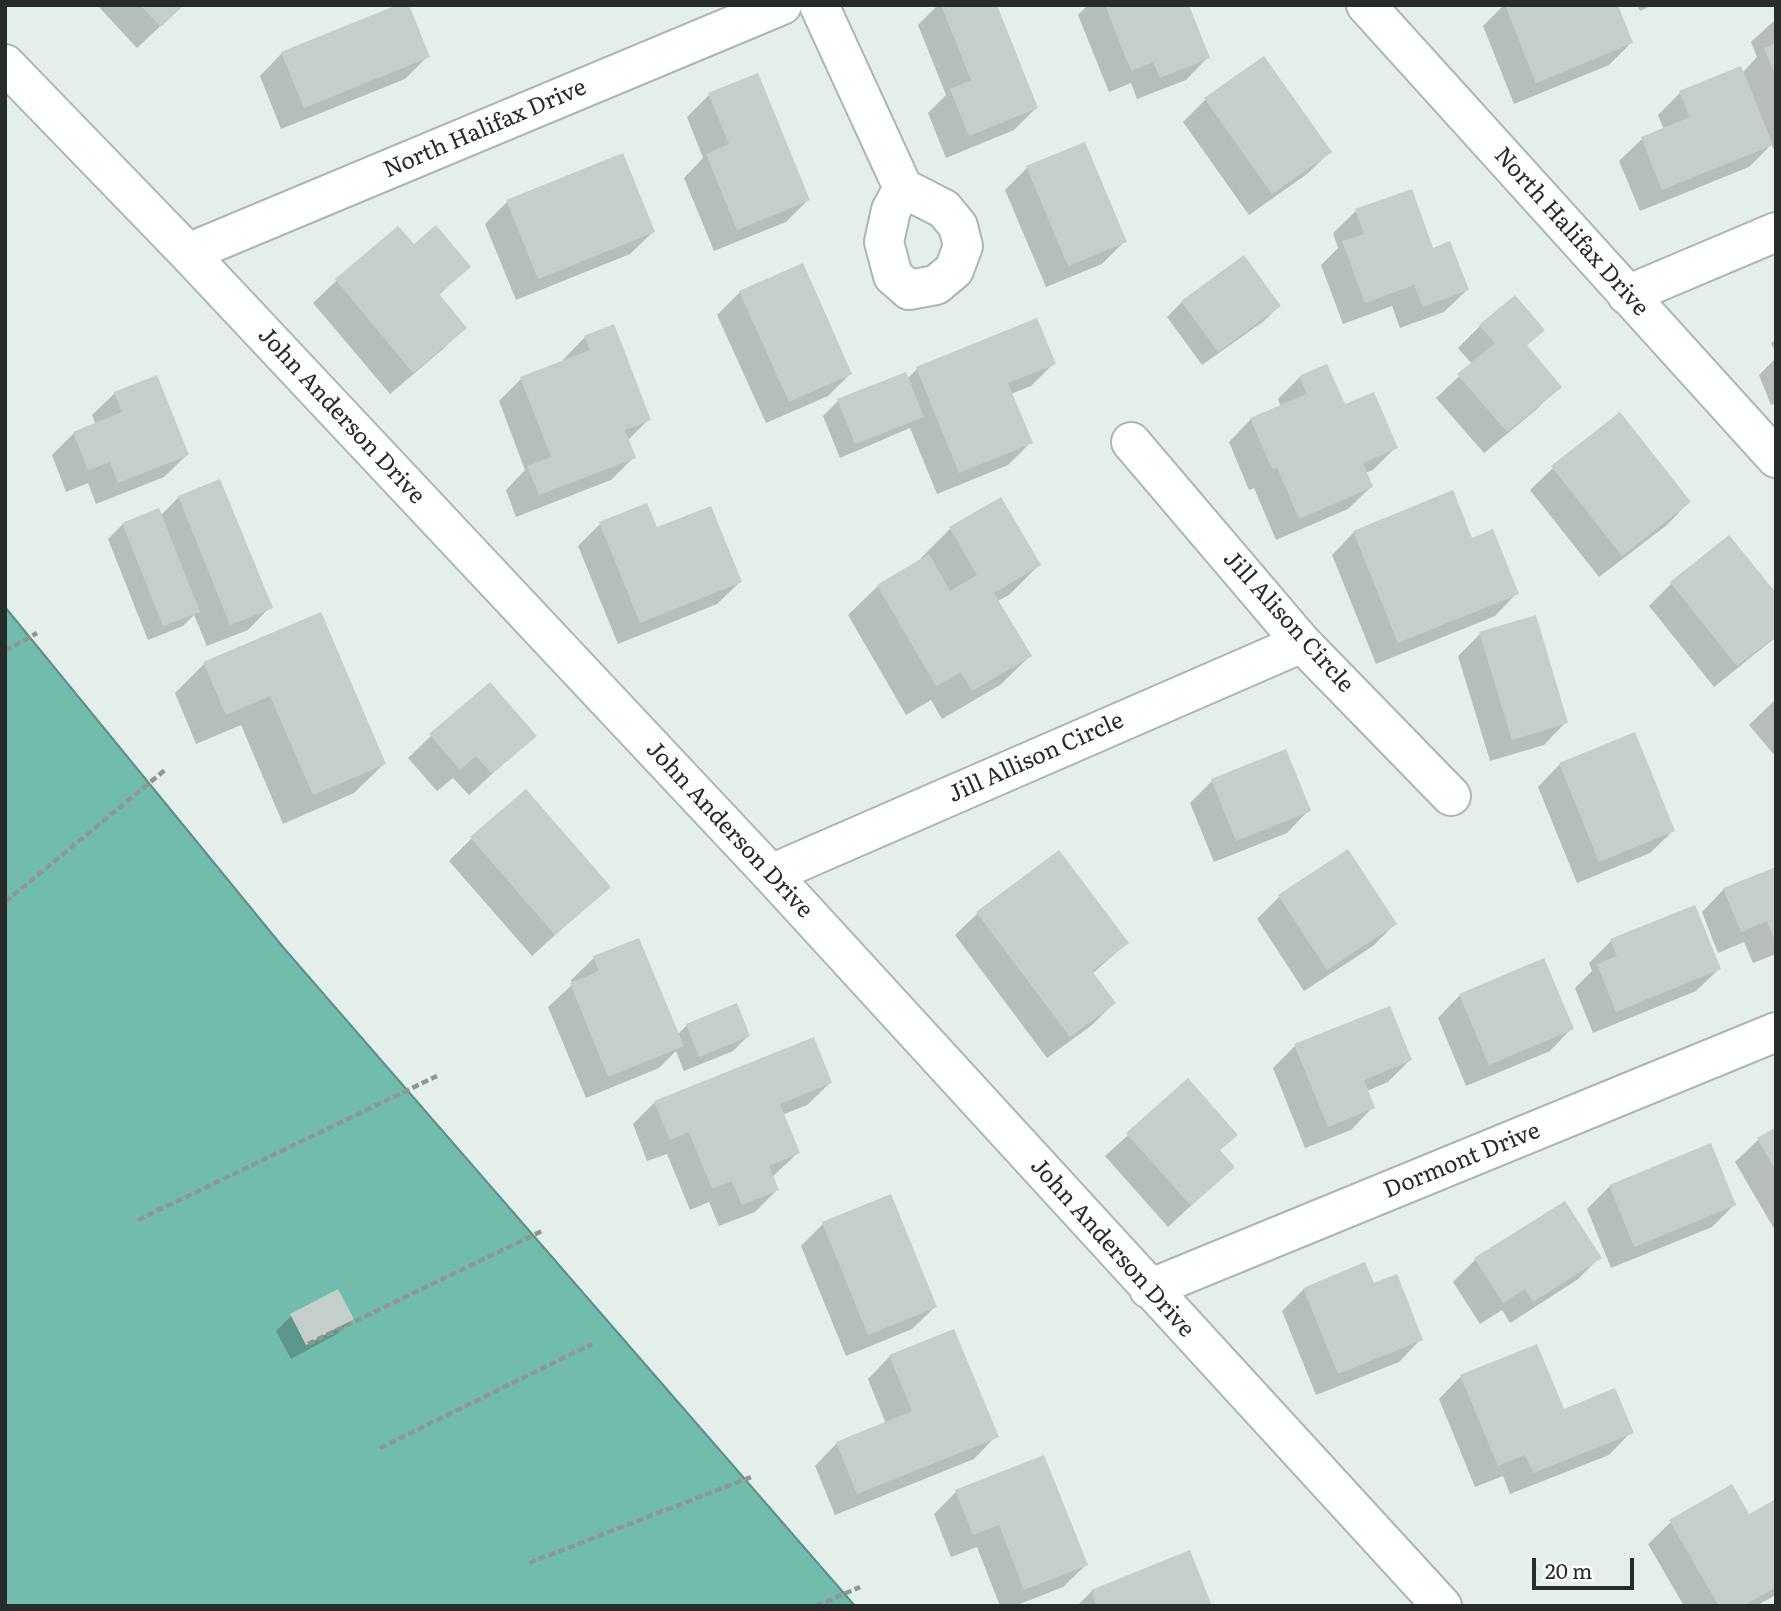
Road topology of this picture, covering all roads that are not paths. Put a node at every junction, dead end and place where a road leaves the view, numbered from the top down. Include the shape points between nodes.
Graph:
1 (782, 5) edge
2 (819, 5) edge
3 (1366, 5) edge
4 (5, 64) edge
5 (903, 188) dead end
6 (1776, 232) edge
7 (188, 253) junction
8 (1627, 295) junction
9 (1131, 442) dead end
10 (1776, 458) edge
11 (1302, 643) junction
12 (1451, 796) dead end
13 (771, 874) junction
14 (1776, 1032) edge
15 (1149, 1289) junction
16 (1442, 1606) edge

1 - 7 street, North Halifax Drive
2 - 5 street
3 - 8 street, North Halifax Drive
4 - 7 street, John Anderson Drive
6 - 8 street
7 - 13 street, John Anderson Drive
8 - 10 street, North Halifax Drive
9 - 11 street, Jill Alison Circle
11 - 12 street, Jill Alison Circle
11 - 13 street, Jill Allison Circle
13 - 15 street, John Anderson Drive
14 - 15 street, Dormont Drive
15 - 16 street, John Anderson Drive

